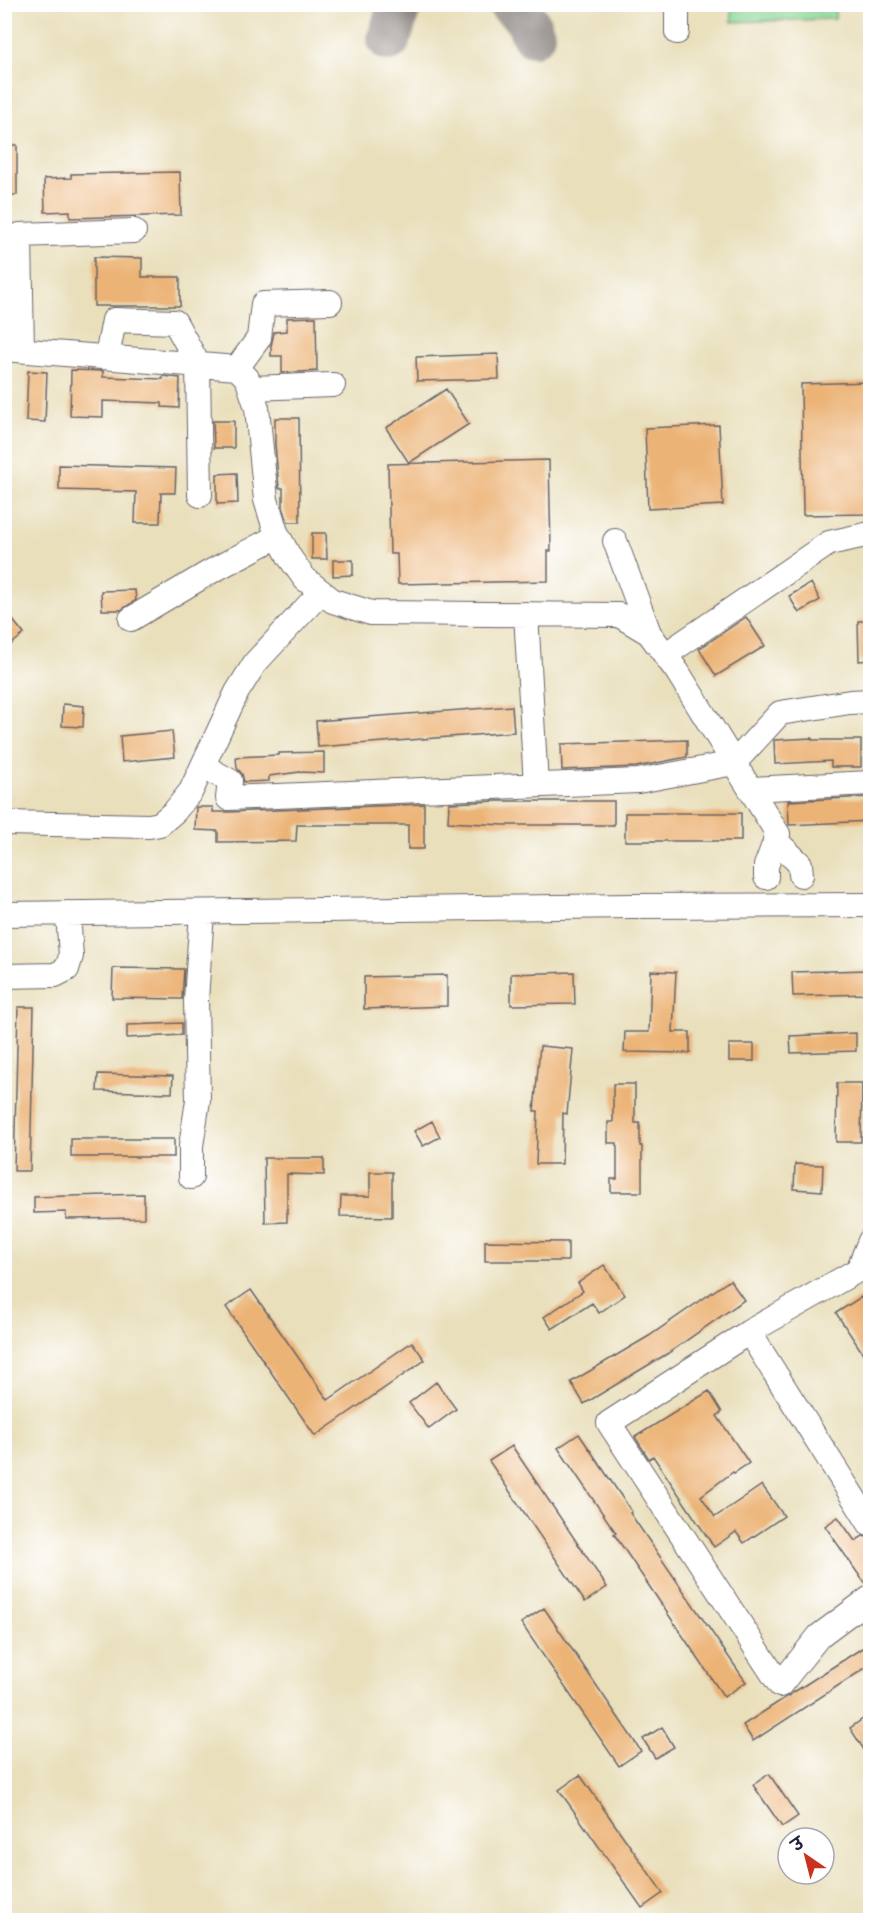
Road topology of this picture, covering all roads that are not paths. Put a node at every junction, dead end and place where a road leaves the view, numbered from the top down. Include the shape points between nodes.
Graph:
1 (677, 4) edge
2 (677, 32) dead end
3 (134, 231) dead end
4 (330, 303) dead end
5 (13, 350) edge
6 (107, 357) junction
7 (198, 364) junction
8 (237, 368) junction
9 (333, 385) dead end
10 (251, 388) junction
11 (200, 495) dead end
12 (870, 534) edge
13 (278, 536) junction
14 (615, 541) dead end
15 (321, 592) junction
16 (526, 614) junction
17 (131, 619) dead end
18 (649, 633) junction
19 (665, 655) junction
20 (870, 701) edge
21 (734, 763) junction
22 (203, 766) junction
23 (870, 783) edge
24 (536, 785) junction
25 (751, 789) junction
26 (4, 823) edge
27 (775, 840) junction
28 (801, 875) dead end
29 (766, 877) dead end
30 (870, 905) edge
31 (202, 912) junction
32 (68, 913) junction
33 (4, 914) edge
34 (4, 976) edge
35 (191, 1177) dead end
36 (870, 1241) edge
37 (749, 1332) junction
38 (870, 1524) edge
39 (868, 1606) edge

1 - 2 street
3 - 5 street via 20,235
4 - 8 street via 263,304 259,338
5 - 6 street
6 - 7 street
6 - 7 street via 114,320 175,322
7 - 8 street
7 - 11 street
8 - 10 street via 248,378
9 - 10 street
10 - 13 street via 257,408 266,500
12 - 19 street via 829,543
13 - 15 street via 305,579
13 - 17 street
14 - 18 street
15 - 16 street via 333,602 371,613
15 - 22 street via 255,663
16 - 18 street via 619,615
16 - 24 street
18 - 19 street
19 - 21 street
20 - 21 street via 780,713
21 - 24 street via 638,781
21 - 25 street
22 - 24 street via 230,781 228,798
22 - 26 street via 191,791 160,824
23 - 25 street
25 - 27 street via 778,834
27 - 28 street via 800,864
27 - 29 street
30 - 31 street
31 - 32 street
31 - 35 street via 196,1000 198,1100
32 - 33 street
32 - 34 street via 71,956 67,969 55,975
36 - 37 street via 858,1270
37 - 38 street
37 - 39 street via 609,1423 780,1685 819,1636

